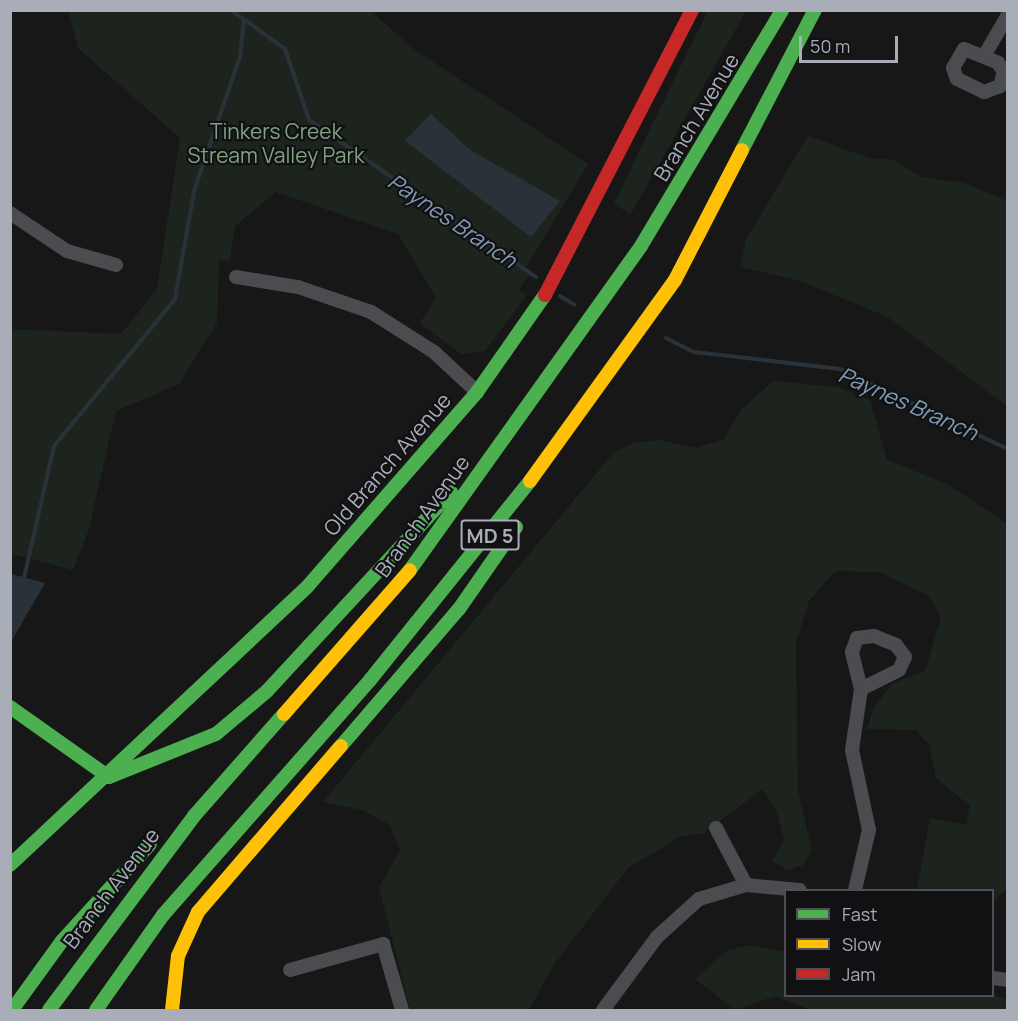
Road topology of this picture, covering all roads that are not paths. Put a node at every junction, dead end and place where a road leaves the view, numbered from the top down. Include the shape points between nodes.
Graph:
1 (692, 10) edge
2 (782, 10) edge
3 (815, 10) edge
4 (1008, 15) edge
5 (984, 56) dead end
6 (10, 213) edge
7 (116, 265) dead end
8 (236, 276) dead end
9 (638, 338) junction
10 (477, 392) junction
11 (530, 401) junction
12 (861, 689) dead end
13 (10, 707) edge
14 (274, 726) junction
15 (109, 777) junction
16 (717, 828) dead end
17 (10, 865) edge
18 (746, 885) junction
19 (784, 889) edge
20 (855, 889) edge
21 (163, 915) junction
22 (290, 970) dead end
23 (609, 1008) edge
24 (12, 1011) edge
25 (49, 1011) edge
26 (96, 1011) edge
27 (112, 1011) edge
28 (172, 1011) edge
29 (402, 1011) edge

1 - 10 main road, Old Branch Avenue via 548,290
2 - 11 main road, Branch Avenue / MD 5 via 647,237
3 - 9 main road, MD 5 via 704,230
4 - 5 street
6 - 7 street via 67,251
8 - 10 street via 298,287 371,312 434,352
9 - 21 main road, MD 5 via 460,572
9 - 28 main road via 583,432 459,609 198,912 178,956
10 - 15 main road, Old Branch Avenue via 307,587
11 - 14 main road, Branch Avenue / MD 5 via 428,550
11 - 15 main road via 267,691 216,734
12 - 20 street via 852,750 869,830
13 - 15 main road
14 - 24 main road via 163,830 62,941
14 - 25 main road, Branch Avenue / MD 5 via 143,878
15 - 17 main road, Old Branch Avenue
16 - 18 street
18 - 19 street
18 - 23 street via 712,892 678,914
21 - 26 main road, MD 5
21 - 27 main road
22 - 29 street via 383,944

